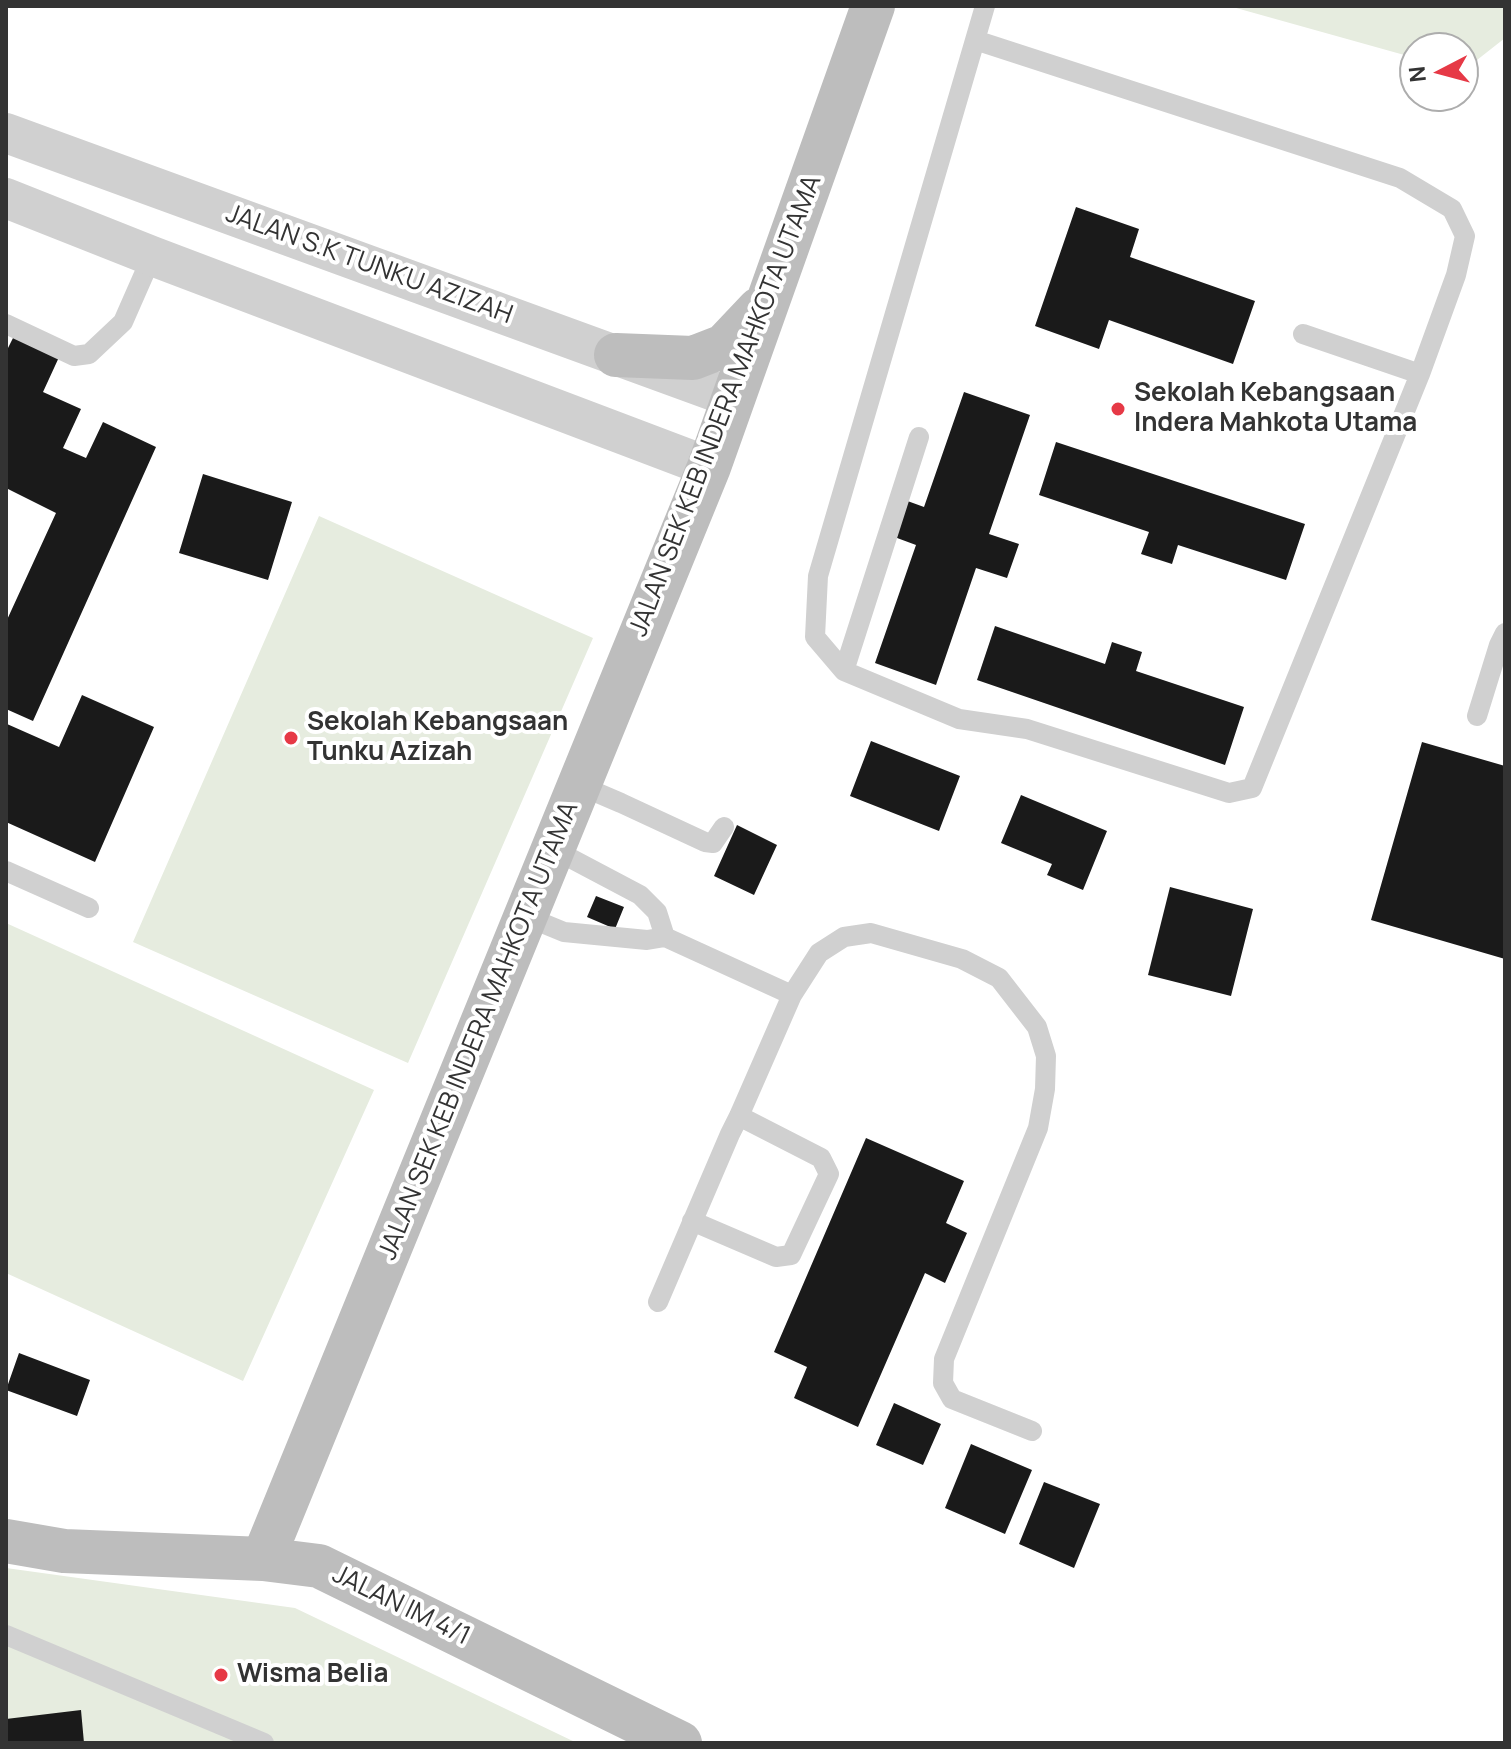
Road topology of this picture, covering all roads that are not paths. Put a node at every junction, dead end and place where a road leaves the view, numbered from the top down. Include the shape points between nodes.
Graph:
1 (873, 6) edge
2 (985, 6) edge
3 (975, 40) junction
4 (6, 133) edge
5 (6, 198) edge
6 (152, 256) junction
7 (768, 301) junction
8 (6, 324) edge
9 (1303, 334) dead end
10 (616, 355) junction
11 (1420, 374) junction
12 (733, 398) junction
13 (919, 437) dead end
14 (709, 467) junction
15 (1505, 633) edge
16 (844, 671) junction
17 (1477, 716) dead end
18 (579, 785) junction
19 (724, 827) dead end
20 (553, 849) junction
21 (6, 871) edge
22 (89, 908) dead end
23 (525, 916) junction
24 (665, 937) junction
25 (792, 995) junction
26 (739, 1116) junction
27 (692, 1221) junction
28 (658, 1302) dead end
29 (1032, 1431) dead end
30 (6, 1541) edge
31 (263, 1559) junction
32 (6, 1635) edge
33 (264, 1743) edge
34 (680, 1743) edge

1 - 7 street, JALAN SEK KEB INDERA MAHKOTA UTAMA
2 - 3 lane
3 - 11 lane via 1400,178 1452,209 1465,236
3 - 16 lane via 818,576 815,637
4 - 10 street, JALAN S.K TUNKU AZIZAH
5 - 6 street
6 - 8 lane via 123,322 89,354 74,356
6 - 14 street
7 - 10 street via 724,346 693,358
7 - 12 street, JALAN SEK KEB INDERA MAHKOTA UTAMA
9 - 11 lane
10 - 12 street, JALAN S.K TUNKU AZIZAH
11 - 16 lane via 1252,788 1229,793 1027,729 959,719
12 - 14 street, JALAN SEK KEB INDERA MAHKOTA UTAMA
13 - 16 lane
14 - 18 street, JALAN SEK KEB INDERA MAHKOTA UTAMA
15 - 17 lane
18 - 19 lane via 705,842 713,843
18 - 20 street, JALAN SEK KEB INDERA MAHKOTA UTAMA
20 - 23 street, JALAN SEK KEB INDERA MAHKOTA UTAMA
20 - 24 lane via 640,895 657,912
21 - 22 lane
23 - 24 lane via 564,932
23 - 31 street, JALAN SEK KEB INDERA MAHKOTA UTAMA
24 - 25 lane
25 - 26 lane
25 - 29 lane via 819,953 844,937 871,933 962,959 999,978 1037,1027 1046,1056 1038,1128 944,1359 943,1383 952,1399
26 - 27 lane
26 - 27 lane via 821,1158 829,1174 791,1255 776,1257
27 - 28 lane
30 - 31 street, JALAN IM 4/1 via 64,1551
31 - 34 street, JALAN IM 4/1 via 319,1566
32 - 33 lane

